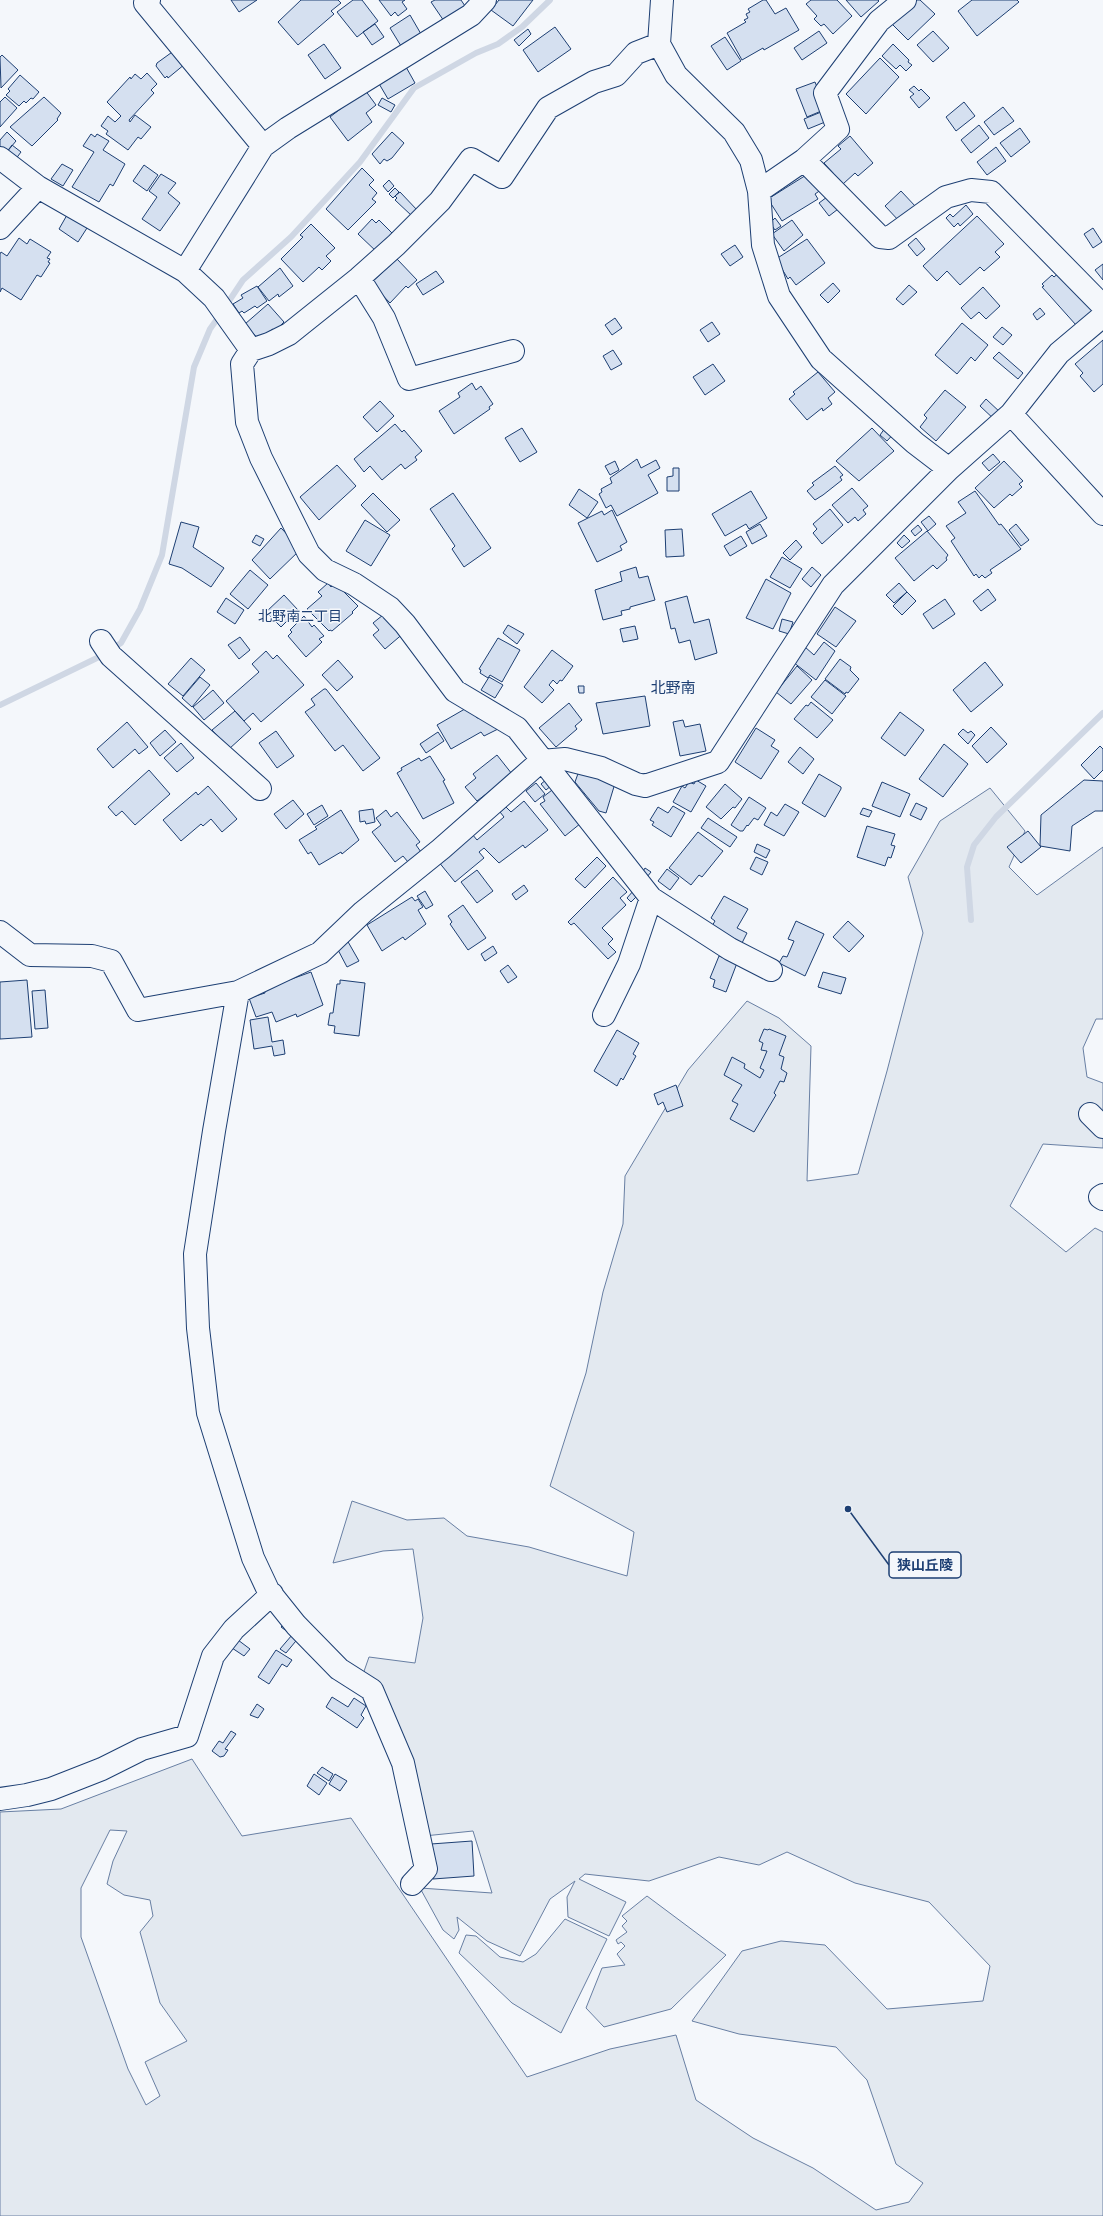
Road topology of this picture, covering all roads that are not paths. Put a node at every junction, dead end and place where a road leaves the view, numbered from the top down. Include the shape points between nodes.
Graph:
1 (149, 0) edge
2 (485, 0) edge
3 (662, 0) edge
4 (905, 0) edge
5 (659, 44) junction
6 (263, 146) junction
7 (0, 158) edge
8 (804, 160) junction
9 (38, 187) junction
10 (759, 191) junction
11 (0, 228) edge
12 (185, 271) junction
13 (359, 278) junction
14 (1103, 306) edge
15 (1103, 316) edge
16 (251, 350) junction
17 (513, 351) dead end
18 (1010, 414) junction
19 (949, 469) junction
20 (1103, 514) edge
21 (106, 649) dead end
22 (541, 761) junction
23 (260, 789) dead end
24 (651, 898) junction
25 (0, 932) edge
26 (771, 970) dead end
27 (238, 992) junction
28 (604, 1015) dead end
29 (1103, 1195) edge
30 (1103, 1200) edge
31 (272, 1594) junction
32 (0, 1799) edge
33 (412, 1884) dead end

1 - 6 street via 145,3
2 - 6 street via 471,15
3 - 5 street
4 - 8 street via 879,21 825,93 838,129
5 - 10 street via 676,75 734,132 751,160
5 - 13 street via 636,53 616,75 594,82 548,108 502,177 471,159 440,201
6 - 12 street
7 - 9 street
8 - 10 street
8 - 14 street via 880,237 889,238 946,197 971,190 991,192
9 - 11 street
9 - 12 street
10 - 19 street via 763,246 779,296 821,359 915,443
12 - 16 street via 214,298
13 - 16 street via 289,334
13 - 17 street via 384,318 409,379
15 - 18 street via 1059,353
16 - 22 street via 242,364 247,422 261,458 309,554 325,570 354,584 390,608 455,691 518,728
18 - 19 street
18 - 20 street
19 - 22 street via 833,585 718,762 645,786 601,768 565,759
21 - 23 street
22 - 24 street
22 - 27 street via 441,849 363,912 320,953
24 - 26 street via 730,948
24 - 28 street via 629,964
25 - 27 street via 30,955 92,956 111,961 138,1010
27 - 31 street via 195,1254 198,1328 208,1413 253,1558
29 - 30 street via 1100,1198
31 - 32 street via 234,1629 213,1656 187,1736 142,1749 102,1769 51,1789
31 - 33 street via 296,1625 340,1669 372,1690 403,1763 426,1869

